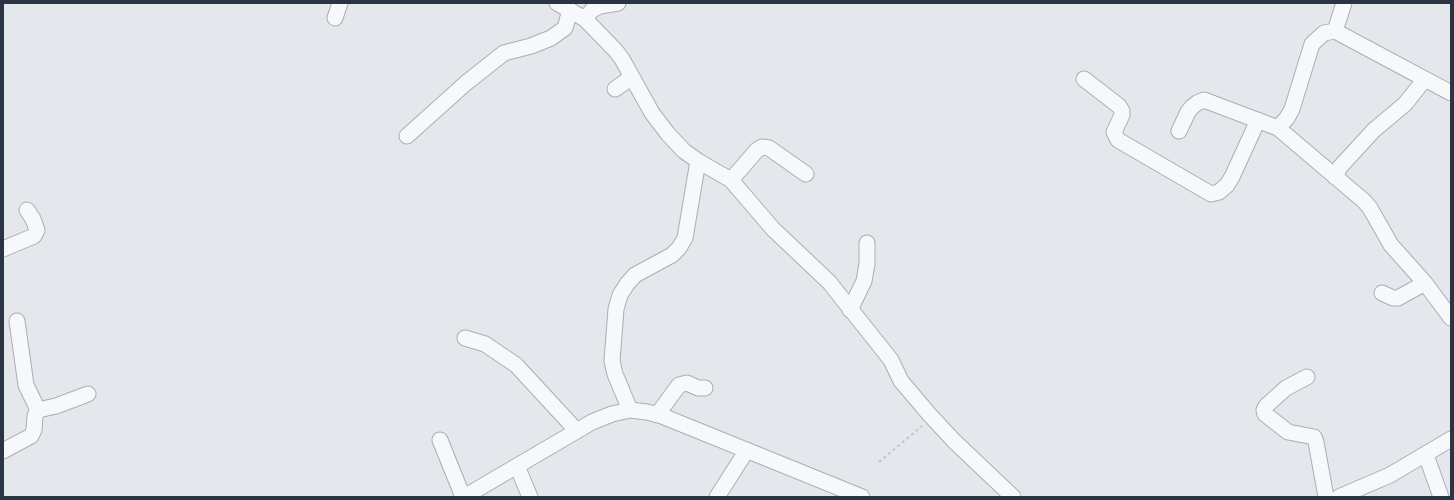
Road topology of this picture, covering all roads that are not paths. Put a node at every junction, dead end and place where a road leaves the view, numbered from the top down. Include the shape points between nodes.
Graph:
1 (340, 3) edge
2 (557, 3) edge
3 (618, 3) edge
4 (1344, 3) edge
5 (570, 10) junction
6 (335, 18) dead end
7 (585, 19) junction
8 (1335, 32) junction
9 (632, 78) junction
10 (1084, 78) dead end
11 (1425, 79) junction
12 (615, 89) dead end
13 (1451, 93) edge
14 (1258, 120) junction
15 (1278, 128) junction
16 (1179, 131) dead end
17 (407, 136) dead end
18 (698, 161) junction
19 (806, 174) dead end
20 (1335, 177) junction
21 (732, 180) junction
22 (27, 210) dead end
23 (867, 244) dead end
24 (3, 249) edge
25 (1425, 283) junction
26 (1382, 293) dead end
27 (850, 310) junction
28 (1451, 318) edge
29 (17, 321) dead end
30 (465, 338) dead end
31 (1307, 377) dead end
32 (705, 388) dead end
33 (88, 394) dead end
34 (38, 410) junction
35 (630, 410) junction
36 (657, 415) junction
37 (577, 431) junction
38 (1451, 439) edge
39 (440, 440) dead end
40 (748, 450) junction
41 (3, 451) edge
42 (1426, 455) junction
43 (517, 466) junction
44 (854, 496) edge
45 (463, 497) edge
46 (530, 497) edge
47 (717, 497) edge
48 (1013, 497) edge
49 (1326, 497) edge
50 (1339, 497) edge
51 (1441, 497) edge

1 - 6 street
2 - 5 street
3 - 7 street via 600,6 592,10
4 - 8 street
5 - 7 street
5 - 17 street via 566,28 551,38 504,53
7 - 9 street via 616,51
8 - 11 street
8 - 15 street via 1324,33 1312,44 1292,109
9 - 12 street
9 - 18 street via 659,124 684,151
10 - 14 street via 1122,111 1114,132 1118,140 1211,194 1219,192 1229,181
11 - 13 street
11 - 20 street via 1404,104 1374,130 1340,167
14 - 15 street
14 - 16 street via 1204,100 1192,107
15 - 20 street
18 - 21 street
18 - 35 street via 685,238 672,255 635,275 620,295 616,309 612,361
19 - 21 street via 769,148 762,147
20 - 25 street via 1370,208 1391,245
21 - 27 street via 772,229 829,282
22 - 24 street via 34,219 37,230 34,236
23 - 27 street via 864,281
25 - 26 street via 1398,298
25 - 28 street
27 - 48 street via 890,360 901,382 932,418
29 - 34 street via 26,385
30 - 37 street via 485,344 516,365
31 - 49 street via 1286,388 1266,406 1264,414 1288,432 1314,437
32 - 36 street via 679,385
33 - 34 street
34 - 41 street via 31,436
35 - 36 street
35 - 37 street via 612,414
36 - 40 street
37 - 43 street
38 - 42 street
39 - 45 street
40 - 44 street
40 - 47 street
42 - 50 street via 1390,475
42 - 51 street
43 - 45 street
43 - 46 street

